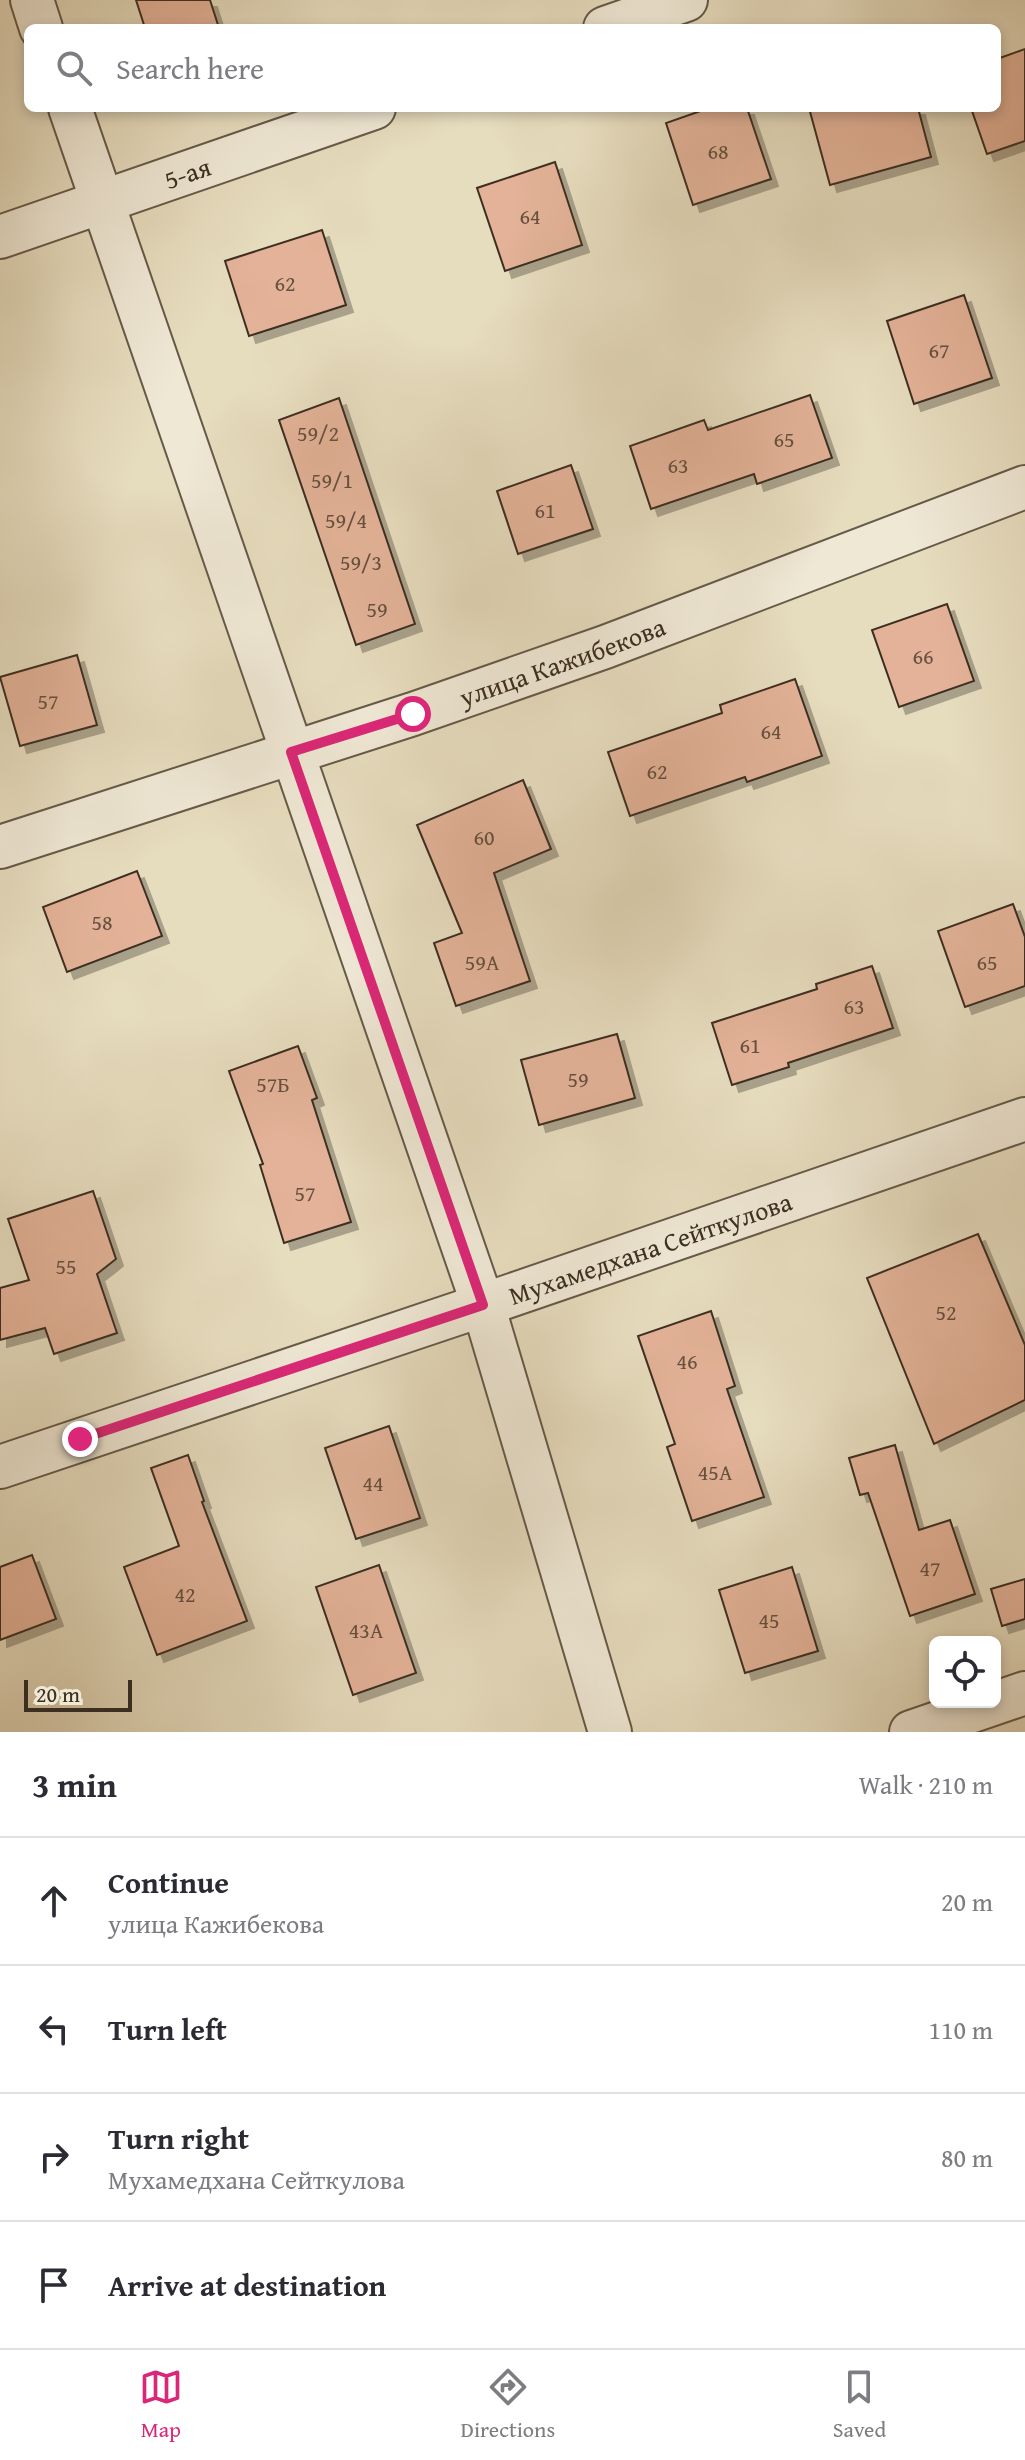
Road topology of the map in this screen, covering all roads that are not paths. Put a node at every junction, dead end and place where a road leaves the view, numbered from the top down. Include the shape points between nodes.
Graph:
1 (32, 0) edge
2 (686, 0) edge
3 (40, 24) edge
4 (617, 24) edge
5 (71, 112) edge
6 (362, 112) edge
7 (103, 202) junction
8 (0, 237) edge
9 (1025, 487) edge
10 (291, 752) junction
11 (0, 847) edge
12 (1025, 1119) edge
13 (483, 1305) junction
14 (0, 1467) edge
15 (1025, 1693) edge
16 (610, 1732) edge
17 (911, 1732) edge

1 - 3 street
2 - 4 street
5 - 7 street
6 - 7 street, 5-ая
7 - 8 street, 5-ая
7 - 10 street
9 - 10 street, улица Кажибекова via 605,647
10 - 11 street, улица Кажибекова
10 - 13 street
12 - 13 street, Мухамедхана Сейткулова
13 - 14 street, Мухамедхана Сейткулова
13 - 16 street
15 - 17 street

